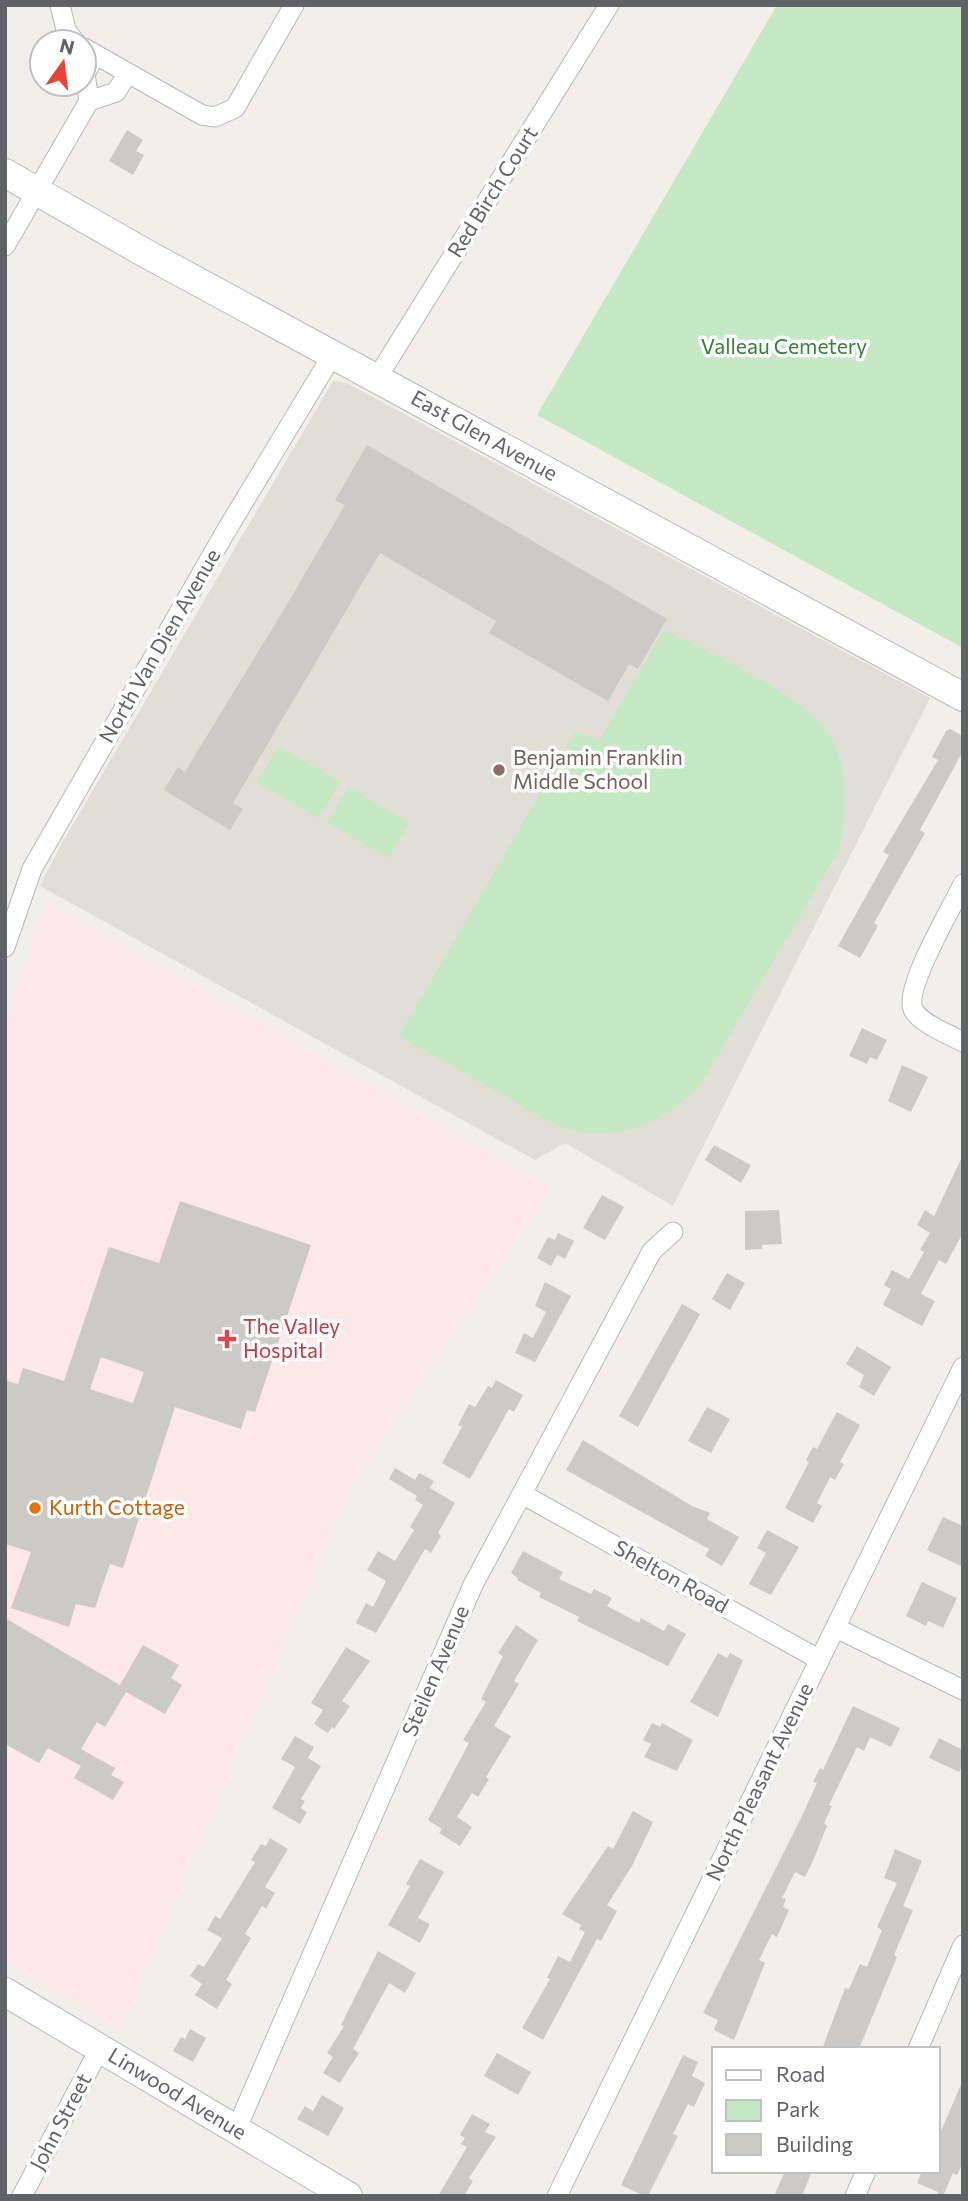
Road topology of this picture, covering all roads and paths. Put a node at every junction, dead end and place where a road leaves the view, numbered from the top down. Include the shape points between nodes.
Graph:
1 (60, 5) edge
2 (294, 5) edge
3 (609, 5) edge
4 (66, 28) edge
5 (98, 56) edge
6 (128, 73) junction
7 (89, 98) edge
8 (89, 101) junction
9 (5, 173) edge
10 (36, 190) junction
11 (5, 246) edge
12 (333, 354) junction
13 (377, 379) junction
14 (963, 698) edge
15 (963, 884) edge
16 (5, 947) edge
17 (963, 1042) edge
18 (673, 1232) dead end
19 (963, 1367) edge
20 (522, 1494) junction
21 (836, 1628) junction
22 (820, 1660) junction
23 (963, 1690) edge
24 (963, 1945) edge
25 (5, 1992) edge
26 (919, 2047) edge
27 (100, 2048) junction
28 (236, 2130) junction
29 (865, 2173) edge
30 (22, 2196) edge
31 (348, 2196) edge
32 (557, 2196) edge
33 (855, 2196) edge

1 - 4 street
2 - 6 street via 235,108 226,114 202,115
3 - 13 street, Red Birch Court
5 - 6 street
6 - 8 street via 116,92
7 - 8 street
8 - 10 street
9 - 10 street, East Glen Avenue
10 - 11 street
10 - 12 street, East Glen Avenue
12 - 13 street, East Glen Avenue
12 - 16 street, North Van Dien Avenue via 32,869
13 - 14 street, East Glen Avenue
15 - 17 street via 912,998 919,1017
18 - 20 street, Steilen Avenue via 652,1251
19 - 21 street, North Pleasant Avenue
20 - 22 street, Shelton Road
20 - 28 street, Steilen Avenue via 473,1585
21 - 22 street, North Pleasant Avenue
21 - 23 street
22 - 32 street, North Pleasant Avenue
24 - 26 street
25 - 27 street, Linwood Avenue
27 - 28 street, Linwood Avenue
27 - 30 street, John Street
28 - 31 street, Linwood Avenue
29 - 33 street

